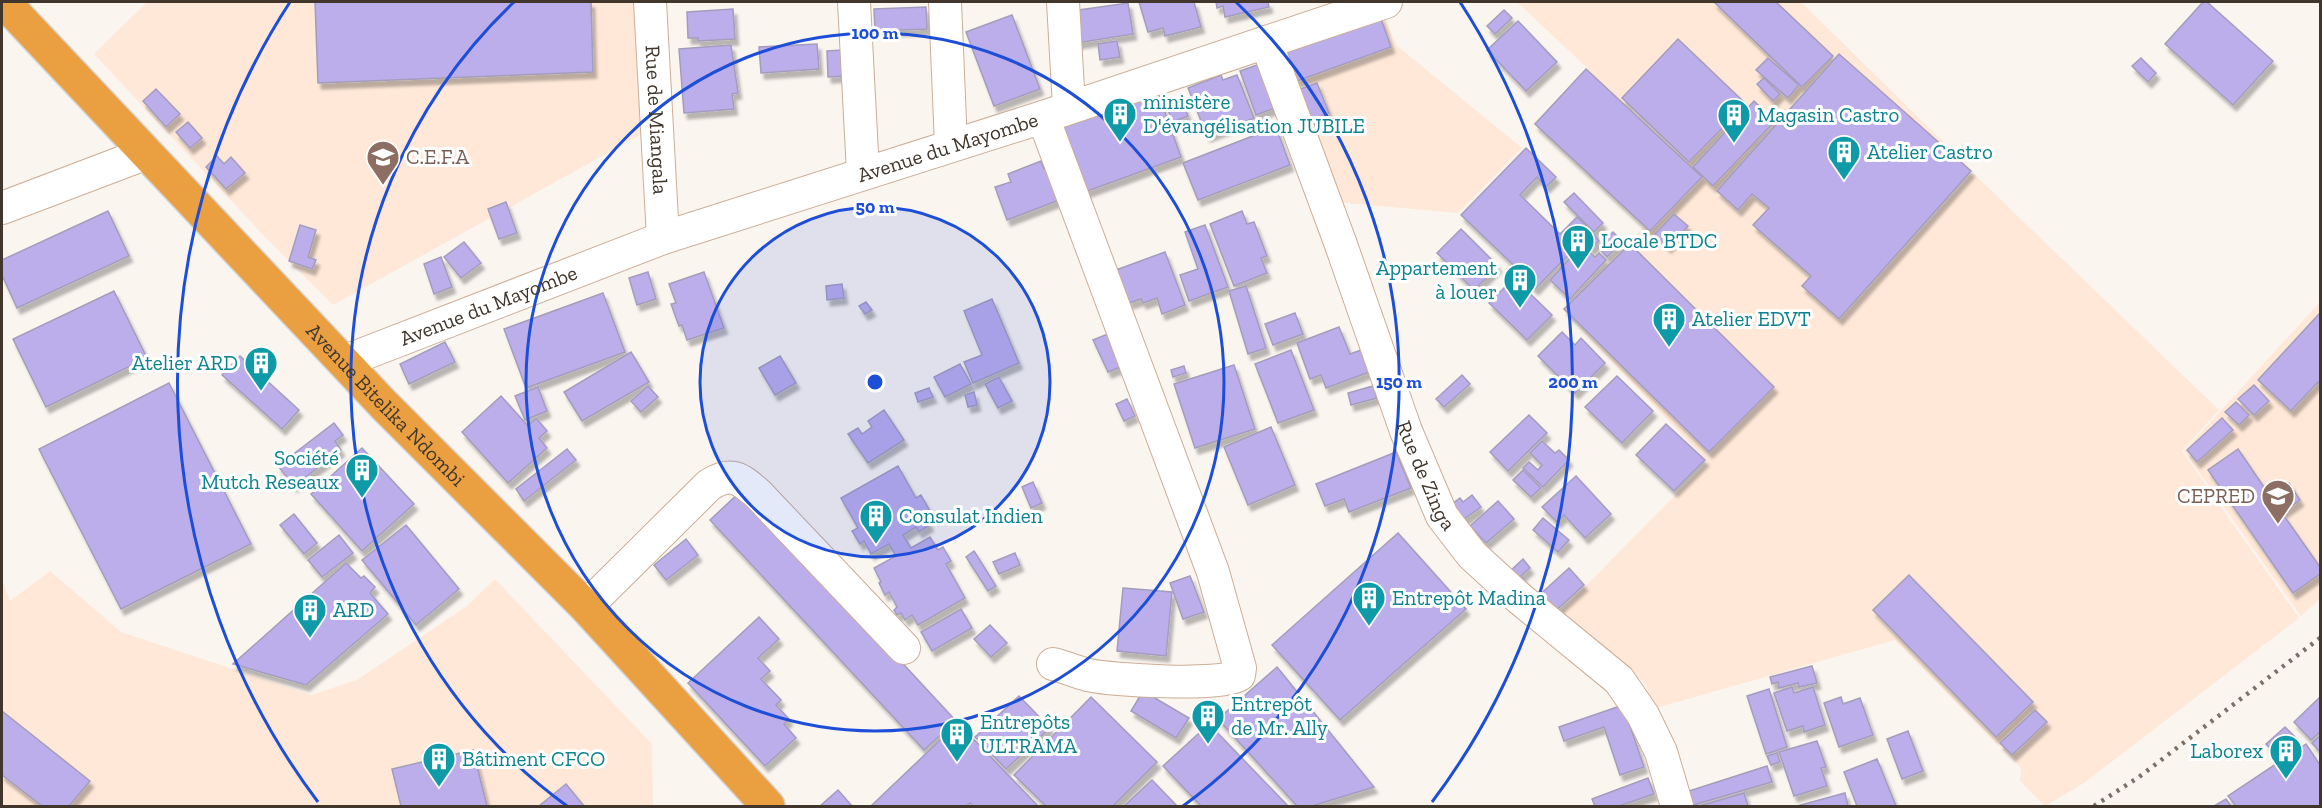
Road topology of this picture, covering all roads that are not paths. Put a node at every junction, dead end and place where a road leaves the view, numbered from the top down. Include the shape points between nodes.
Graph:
1 (4, 2) edge
2 (650, 2) edge
3 (854, 2) edge
4 (945, 2) edge
5 (1062, 2) edge
6 (1386, 2) edge
7 (1266, 42) junction
8 (1056, 112) junction
9 (951, 145) junction
10 (147, 153) junction
11 (863, 173) junction
12 (2, 207) edge
13 (663, 238) junction
14 (343, 362) junction
15 (586, 607) junction
16 (904, 648) dead end
17 (1053, 664) dead end
18 (768, 807) edge
19 (1677, 807) edge

1 - 10 highway, Avenue Bitelika Ndombi
2 - 13 street, Rue de Miangala
3 - 11 street
4 - 9 street
5 - 8 street
6 - 7 street, Avenue du Mayombe
7 - 8 street, Avenue du Mayombe
7 - 19 street, Rue de Zinga via 1406,431 1442,516 1472,555 1619,680 1656,743
8 - 9 street, Avenue du Mayombe
8 - 17 street via 1213,572 1240,668 1239,675 1226,679 1150,680 1089,675
9 - 11 street, Avenue du Mayombe
10 - 12 street
10 - 14 highway, Avenue Bitelika Ndombi
11 - 13 street, Avenue du Mayombe
13 - 14 street, Avenue du Mayombe
14 - 15 highway, Avenue Bitelika Ndombi
15 - 16 street via 709,486 730,476 758,494
15 - 18 highway, Avenue Bitelika Ndombi

